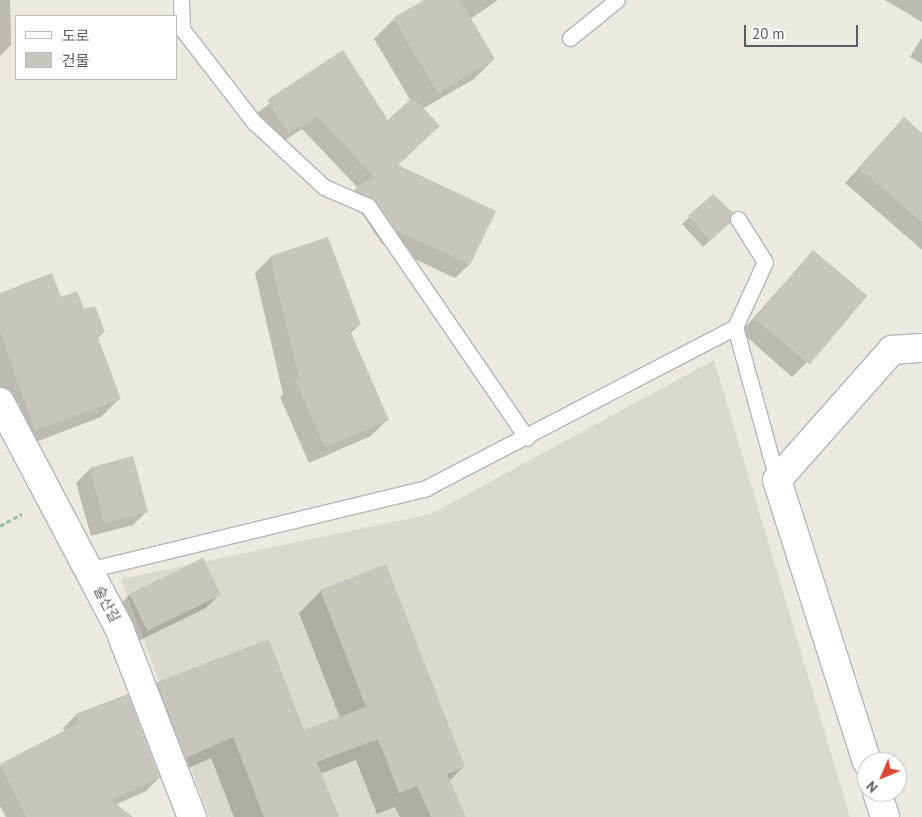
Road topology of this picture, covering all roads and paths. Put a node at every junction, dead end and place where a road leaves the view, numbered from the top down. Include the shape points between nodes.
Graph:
1 (181, 0) edge
2 (617, 0) edge
3 (570, 38) dead end
4 (738, 219) dead end
5 (735, 327) junction
6 (922, 348) edge
7 (0, 402) edge
8 (527, 438) junction
9 (777, 480) junction
10 (88, 570) junction
11 (864, 752) edge
12 (880, 802) edge
13 (192, 817) edge
14 (884, 817) edge

1 - 8 lane via 182,28 254,122 324,187 368,206
2 - 3 lane
4 - 5 lane via 765,262
5 - 8 lane
5 - 9 lane
6 - 9 street via 892,350
7 - 10 street, 술산길
8 - 10 lane via 426,488
9 - 11 street
10 - 13 street, 술산길 via 119,628
12 - 14 street

